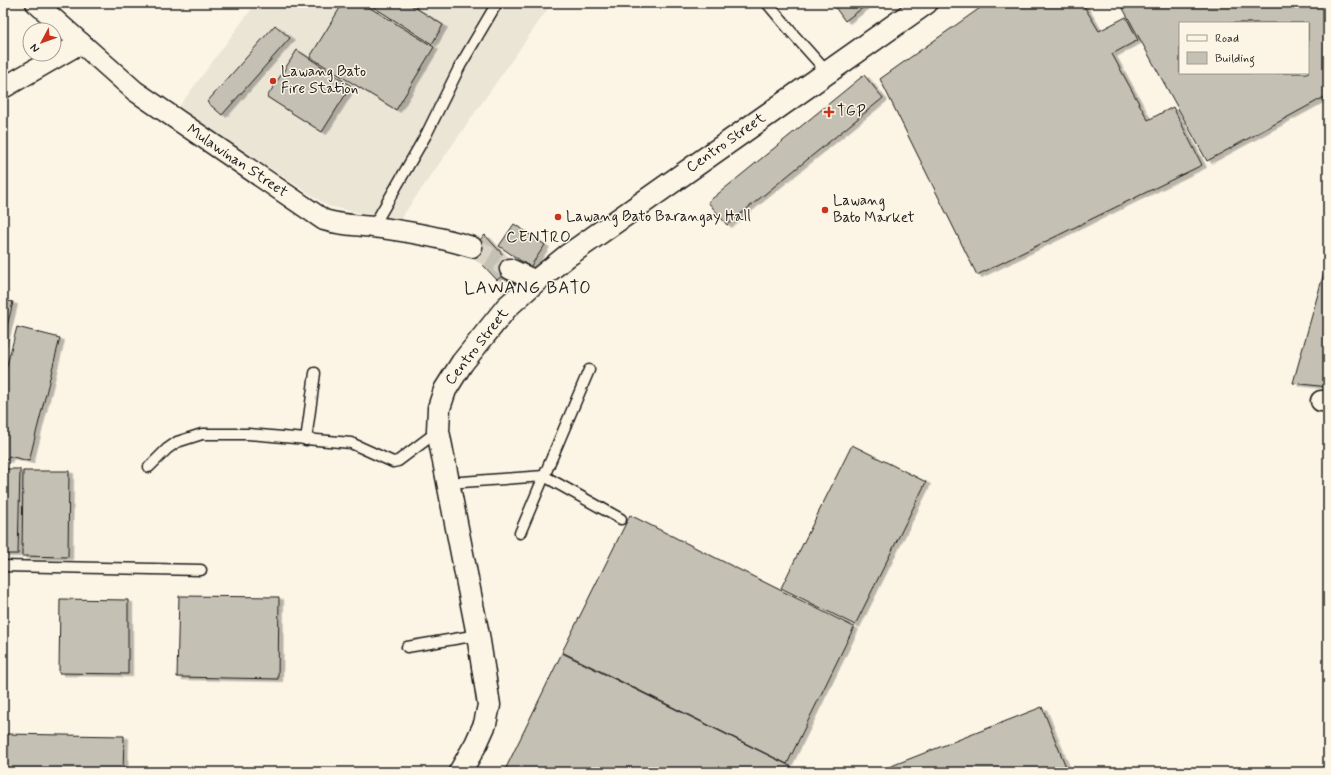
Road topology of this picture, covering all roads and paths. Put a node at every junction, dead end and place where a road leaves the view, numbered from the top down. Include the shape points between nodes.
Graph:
1 (497, 3) edge
2 (767, 3) edge
3 (926, 3) edge
4 (40, 4) edge
5 (81, 43) junction
6 (827, 72) junction
7 (3, 88) edge
8 (373, 227) junction
9 (472, 247) tunnel mouth
10 (510, 269) tunnel mouth
11 (536, 281) junction
12 (589, 370) dead end
13 (315, 373) dead end
14 (438, 431) junction
15 (306, 440) junction
16 (149, 467) dead end
17 (544, 476) junction
18 (448, 483) junction
19 (621, 519) dead end
20 (520, 533) dead end
21 (3, 566) edge
22 (201, 570) dead end
23 (478, 634) junction
24 (407, 647) dead end
25 (460, 772) edge

1 - 8 lane
2 - 6 lane
3 - 6 main road, Centro Street
4 - 5 street, Mulawinan Street
5 - 7 street
5 - 8 street, Mulawinan Street via 135,91 324,220
6 - 11 main road, Centro Street via 567,256
8 - 9 street, Mulawinan Street
10 - 11 street
11 - 14 main road, Centro Street via 507,307 448,384 439,408
12 - 17 lane
13 - 15 lane
14 - 15 lane via 398,461 389,460 351,443
14 - 18 main road, Centro Street
15 - 16 lane via 248,434 202,434 177,442
17 - 18 lane
17 - 19 lane
17 - 20 lane
18 - 23 main road, Centro Street
21 - 22 lane
23 - 24 lane
23 - 25 main road, Centro Street via 489,704 479,737

